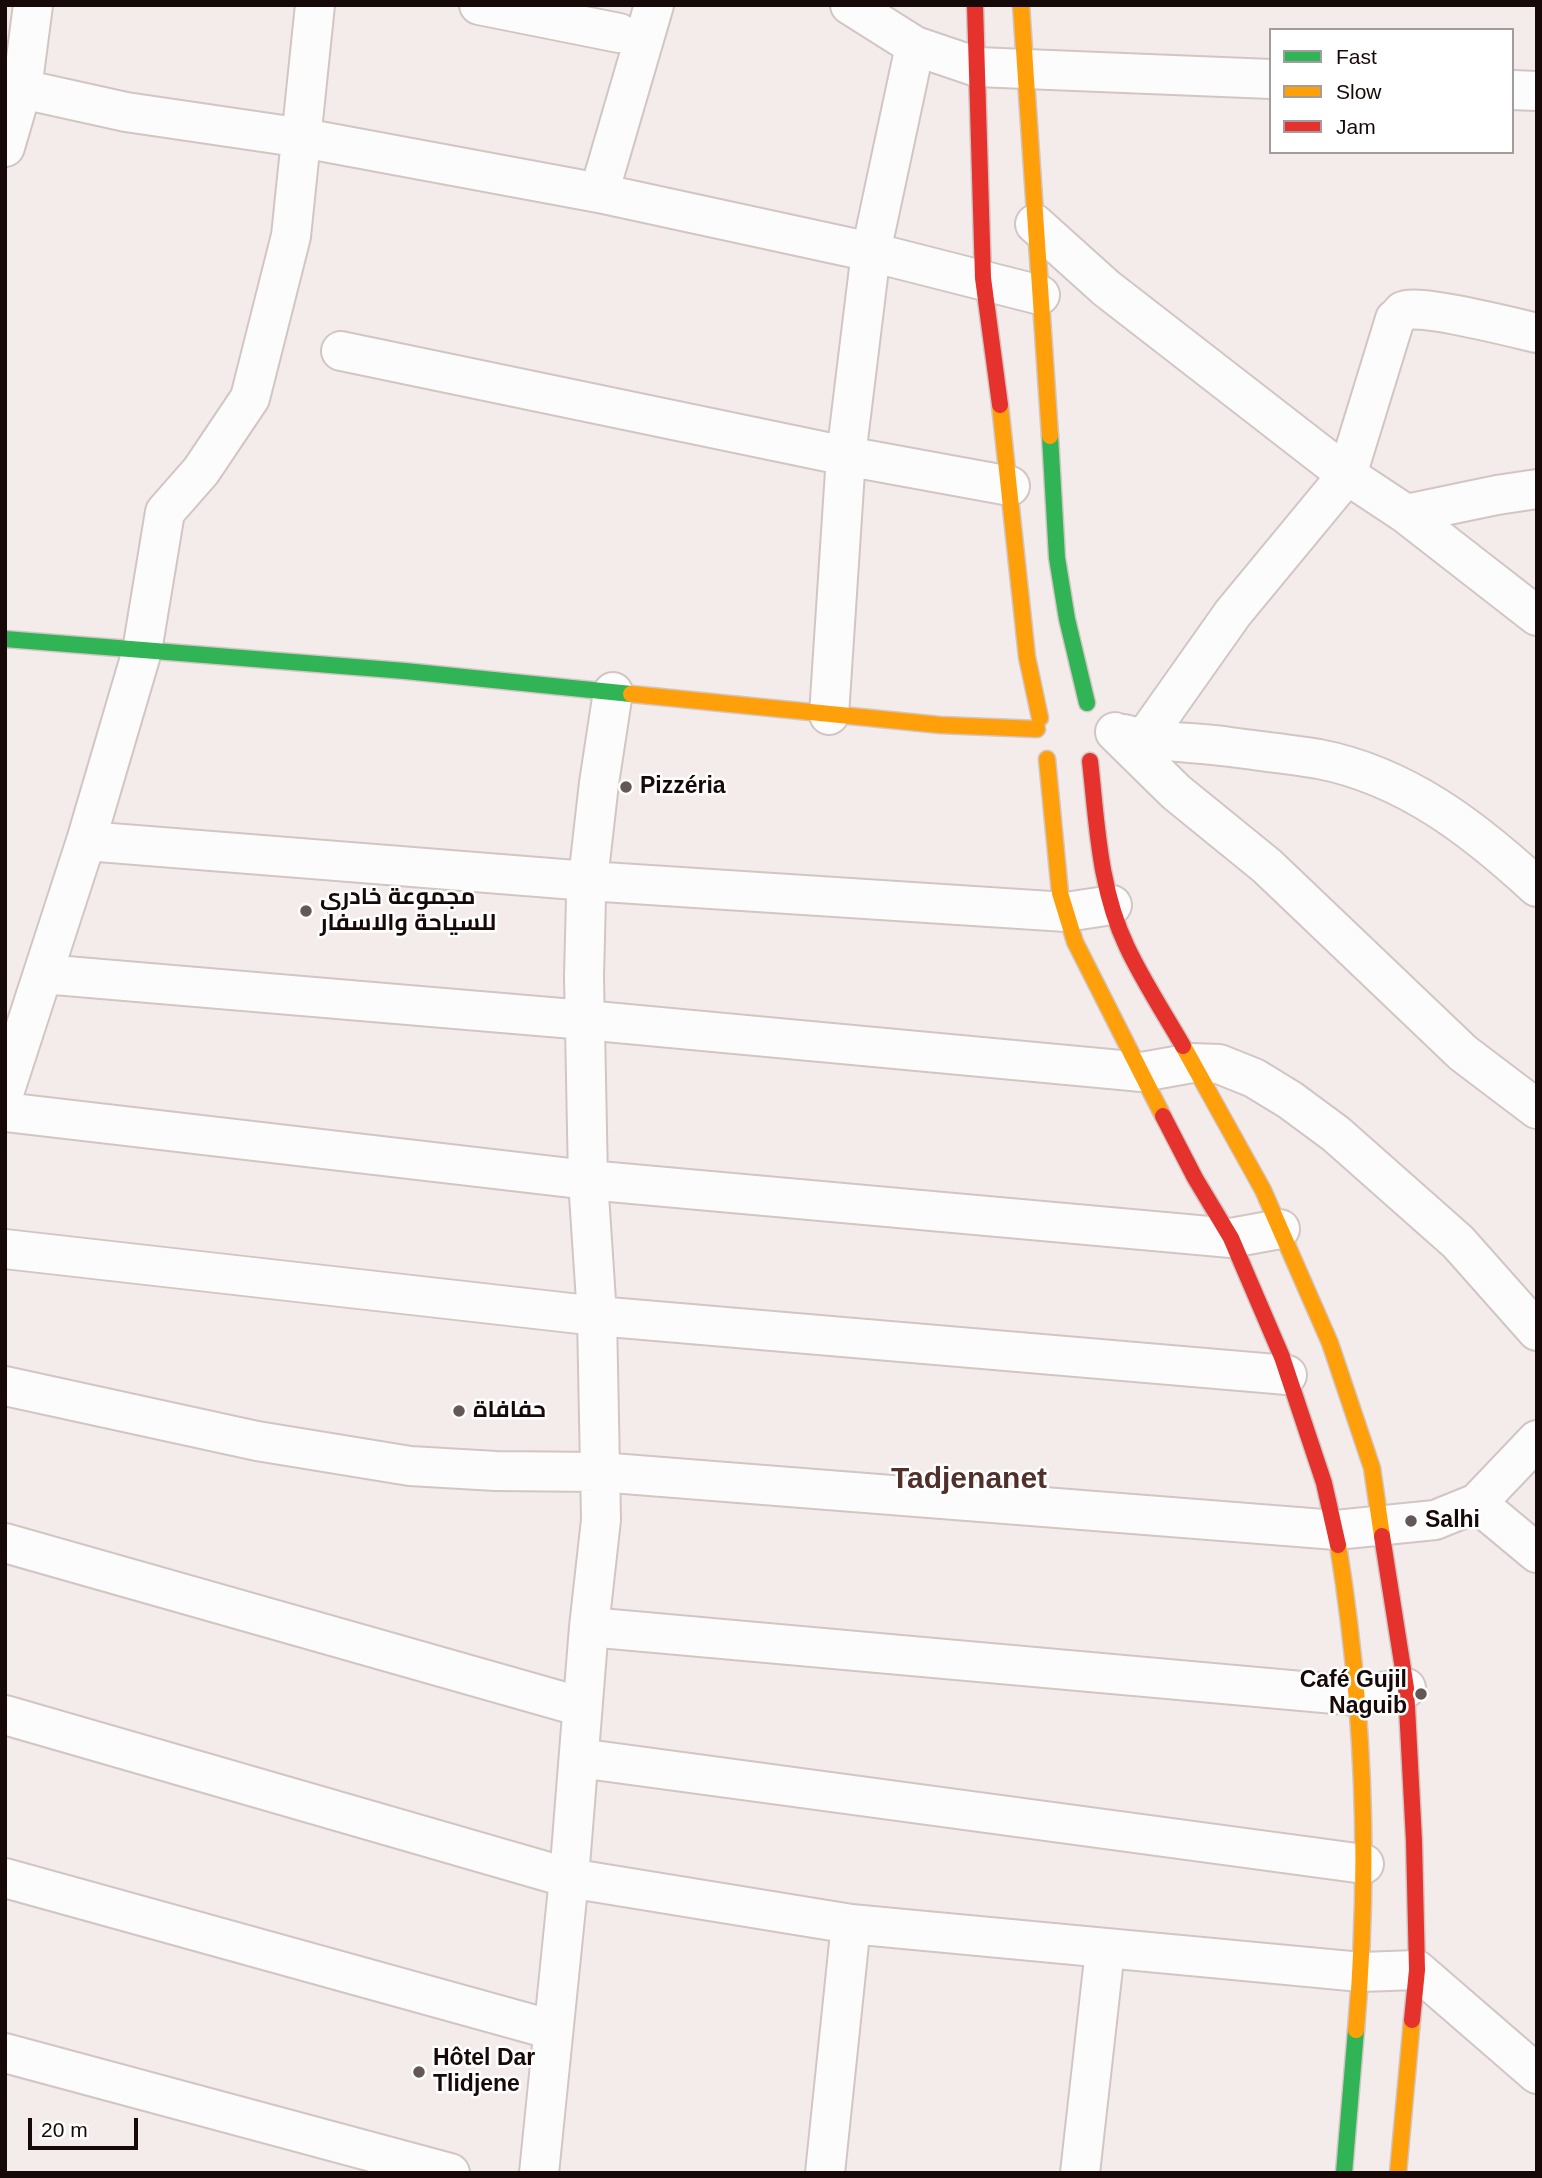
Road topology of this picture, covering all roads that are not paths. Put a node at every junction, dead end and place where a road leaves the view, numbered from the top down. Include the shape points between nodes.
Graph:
1 (33, 5) edge
2 (315, 5) edge
3 (479, 5) edge
4 (654, 5) edge
5 (850, 5) edge
6 (975, 5) edge
7 (1021, 5) edge
8 (619, 33) dead end
9 (915, 46) junction
10 (977, 66) junction
11 (1025, 68) junction
12 (1269, 79) edge
13 (22, 89) junction
14 (1514, 90) edge
15 (1537, 91) edge
16 (303, 138) junction
17 (5, 147) edge
18 (599, 193) junction
19 (1035, 224) junction
20 (871, 252) junction
21 (983, 278) junction
22 (1040, 295) junction
23 (1537, 333) edge
24 (341, 351) dead end
25 (846, 456) junction
26 (1347, 475) junction
27 (1010, 486) junction
28 (1537, 489) edge
29 (1406, 514) junction
30 (1537, 616) edge
31 (5, 639) edge
32 (142, 651) junction
33 (613, 692) junction
34 (829, 715) junction
35 (1039, 724) junction
36 (1105, 734) junction
37 (1047, 759) junction
38 (86, 841) junction
39 (588, 881) junction
40 (1537, 887) edge
41 (1112, 905) junction
42 (1066, 912) junction
43 (43, 974) junction
44 (585, 1020) junction
45 (1192, 1063) junction
46 (1142, 1072) junction
47 (5, 1090) edge
48 (1537, 1109) edge
49 (5, 1112) edge
50 (588, 1180) junction
51 (1280, 1229) junction
52 (1231, 1238) junction
53 (5, 1249) edge
54 (597, 1316) junction
55 (1537, 1331) edge
56 (1287, 1375) junction
57 (5, 1386) edge
58 (1537, 1440) edge
59 (599, 1472) junction
60 (1477, 1503) junction
61 (1382, 1526) junction
62 (1336, 1530) junction
63 (5, 1543) edge
64 (1537, 1553) edge
65 (589, 1627) junction
66 (1406, 1688) junction
67 (1357, 1696) junction
68 (582, 1707) junction
69 (5, 1715) edge
70 (579, 1758) junction
71 (1364, 1864) junction
72 (5, 1878) edge
73 (569, 1878) junction
74 (851, 1924) junction
75 (1105, 1950) junction
76 (1418, 1970) junction
77 (1361, 1972) junction
78 (554, 2030) junction
79 (5, 2053) edge
80 (1530, 2057) edge
81 (450, 2173) edge
82 (540, 2173) edge
83 (825, 2173) edge
84 (1080, 2173) edge
85 (1344, 2173) edge
86 (1398, 2173) edge

1 - 13 street
2 - 16 street
3 - 8 street
4 - 18 street
5 - 9 street
6 - 10 main road
7 - 11 main road
9 - 10 street
9 - 20 street
10 - 11 street
10 - 21 main road
11 - 12 street
11 - 19 main road
13 - 16 street via 126,112
13 - 17 street
14 - 15 street
16 - 18 street
16 - 32 street via 291,236 250,398 201,471 165,512
18 - 20 street
19 - 22 main road
19 - 26 street via 1106,288
20 - 21 street
20 - 25 street
21 - 22 street
21 - 27 main road
22 - 36 main road via 1056,558 1067,619
23 - 26 street via 1430,311 1402,311 1395,319
24 - 25 street
25 - 27 street
25 - 34 street
26 - 29 street
26 - 36 street via 1233,613
27 - 35 main road via 1027,657
28 - 29 street
29 - 30 street
31 - 32 main road
32 - 33 main road
32 - 38 street
33 - 34 main road
33 - 39 street
34 - 35 main road via 1001,729
35 - 36 main road via 1047,709 1061,701 1077,700
35 - 37 main road via 1038,740
36 - 37 main road via 1080,766 1058,765
36 - 40 street via 1321,760 1391,781 1458,820
36 - 41 main road via 1101,862
36 - 48 street via 1267,866 1463,1053
37 - 42 main road via 1060,893
38 - 39 street
38 - 43 street
39 - 42 street
39 - 44 street
41 - 42 street
41 - 45 main road via 1126,945
42 - 46 main road via 1075,942
43 - 44 street
43 - 47 street
44 - 46 street
44 - 50 street
45 - 46 street
45 - 51 main road
45 - 55 street via 1219,1064 1254,1078 1336,1134 1458,1242
46 - 52 main road
49 - 50 street
50 - 52 street
50 - 54 street
51 - 52 street
51 - 61 main road via 1334,1355 1372,1468
52 - 56 main road
53 - 54 street
54 - 56 street
54 - 59 street
56 - 62 main road
57 - 59 street via 257,1441 410,1465
58 - 60 street
59 - 62 street
59 - 65 street via 601,1520
60 - 61 street via 1435,1520
60 - 64 street
61 - 62 street
61 - 66 main road
62 - 67 main road
63 - 68 street
65 - 67 street
65 - 68 street
66 - 67 street
66 - 76 main road
67 - 71 main road
68 - 70 street
69 - 73 street
70 - 71 street
70 - 73 street
71 - 77 main road
72 - 78 street
73 - 74 street
73 - 78 street
74 - 75 street
74 - 83 street
75 - 77 street
75 - 84 street
76 - 77 street
76 - 80 street
76 - 86 main road
77 - 85 main road
78 - 82 street
79 - 81 street

